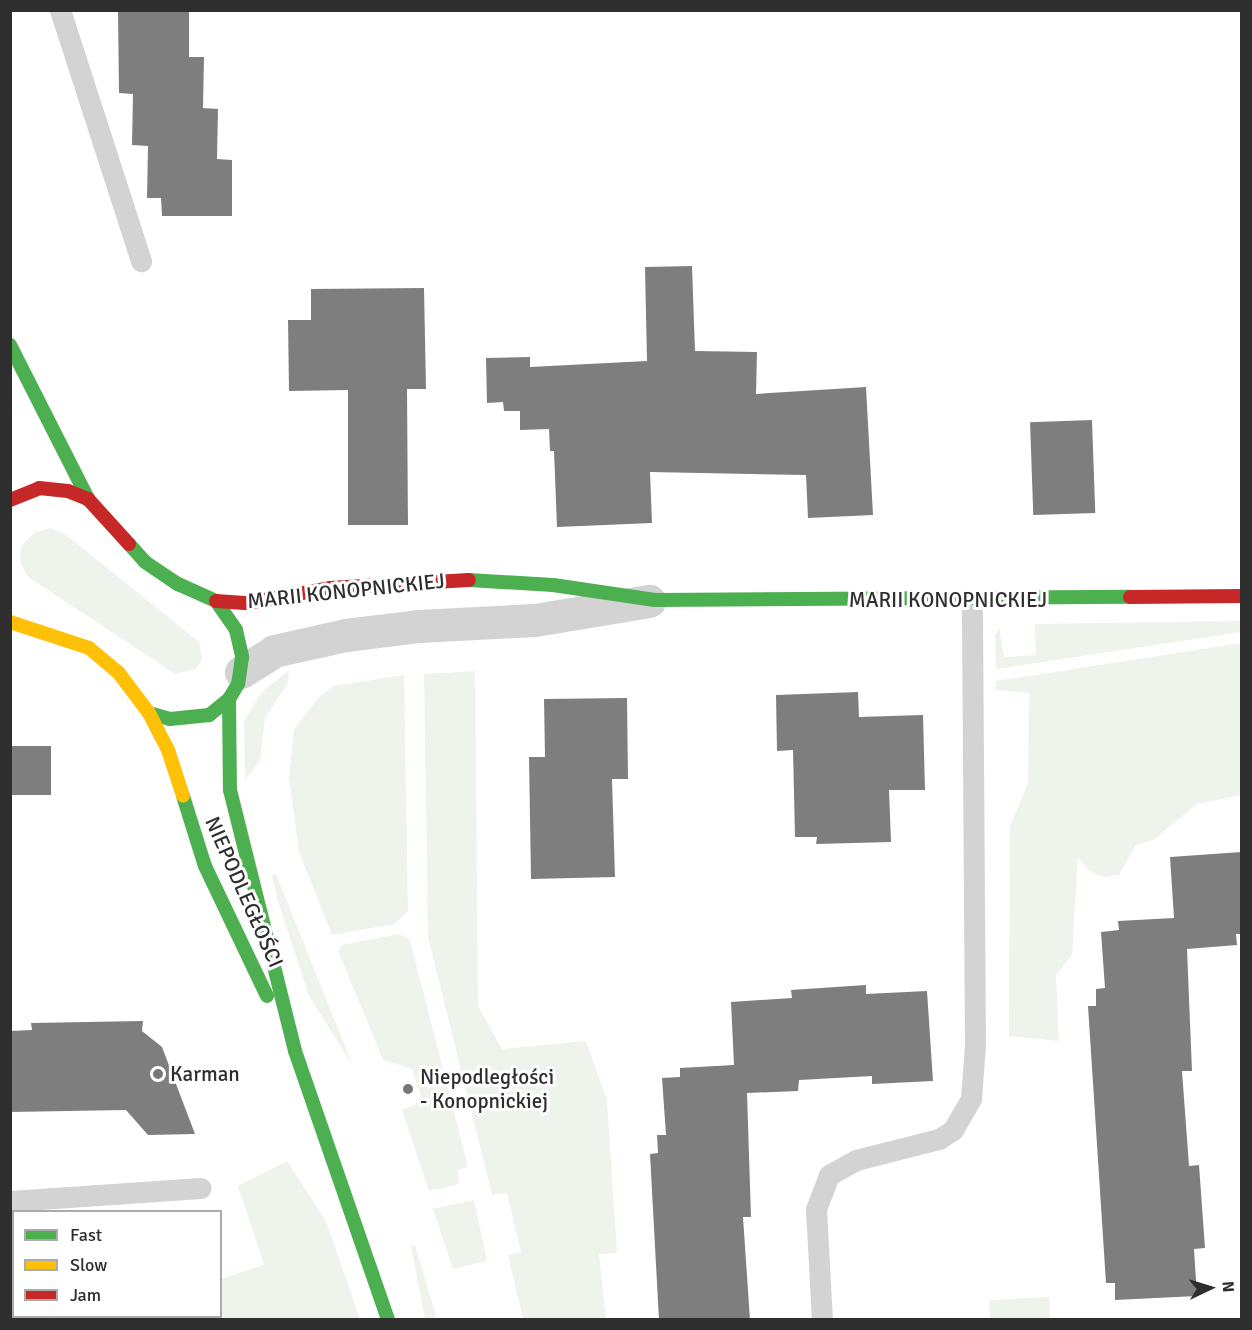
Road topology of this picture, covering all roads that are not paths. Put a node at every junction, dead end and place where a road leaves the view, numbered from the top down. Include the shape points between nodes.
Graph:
1 (60, 10) edge
2 (141, 261) dead end
3 (10, 345) edge
4 (88, 498) junction
5 (10, 500) edge
6 (1242, 596) edge
7 (655, 600) junction
8 (972, 600) junction
9 (216, 601) junction
10 (10, 622) edge
11 (235, 686) junction
12 (149, 713) junction
13 (294, 1051) junction
14 (201, 1188) dead end
15 (10, 1201) edge
16 (388, 1320) edge
17 (822, 1320) edge

1 - 2 lane
3 - 4 street
4 - 5 street via 68,491 39,489
4 - 9 street via 145,562 178,584
6 - 8 street, MARII KONOPNICKIEJ
7 - 8 street, MARII KONOPNICKIEJ
7 - 9 street, MARII KONOPNICKIEJ via 553,585 449,579 330,588 248,603
7 - 11 street, MARII KONOPNICKIEJ via 535,621 419,626 346,635 274,651
8 - 17 lane via 975,1045 971,1099 953,1130 939,1139 856,1160 829,1175 816,1209
9 - 11 street, NIEPODLEGŁOŚCI via 236,630
10 - 12 street, NIEPODLEGŁOŚCI via 89,648 118,672
11 - 12 street via 209,715 170,718
11 - 13 street, NIEPODLEGŁOŚCI via 226,758 230,790
12 - 13 street, NIEPODLEGŁOŚCI via 168,750 206,866
13 - 16 street, NIEPODLEGŁOŚCI
14 - 15 lane

